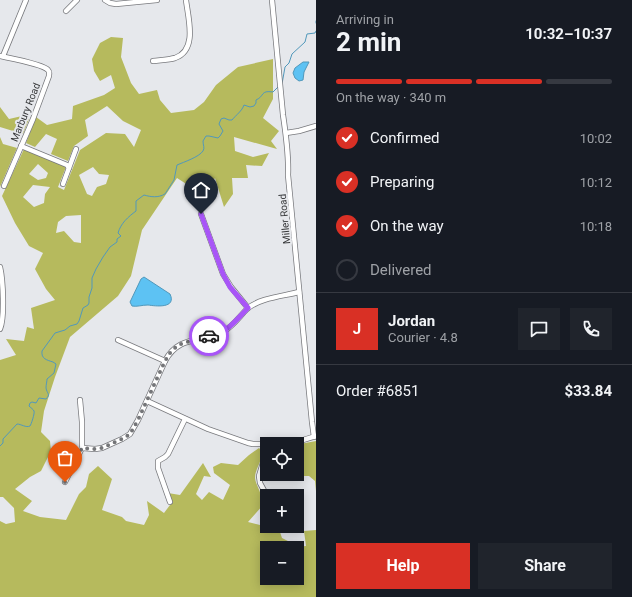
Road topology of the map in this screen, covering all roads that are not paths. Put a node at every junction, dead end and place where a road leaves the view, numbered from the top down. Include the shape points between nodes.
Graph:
1 (26, 0) edge
2 (77, 0) edge
3 (105, 0) edge
4 (157, 0) edge
5 (186, 0) edge
6 (272, 0) edge
7 (66, 11) dead end
8 (1, 56) edge
9 (153, 61) dead end
10 (316, 126) edge
11 (286, 133) junction
12 (21, 146) junction
13 (76, 149) dead end
14 (69, 168) junction
15 (64, 184) dead end
16 (4, 186) dead end
17 (201, 214) dead end
18 (0, 267) edge
19 (299, 292) junction
20 (248, 308) junction
21 (0, 329) edge
22 (118, 340) dead end
23 (165, 361) junction
24 (80, 400) dead end
25 (147, 401) junction
26 (184, 419) junction
27 (315, 437) edge
28 (304, 440) edge
29 (260, 444) edge
30 (82, 448) junction
31 (260, 473) edge
32 (65, 482) dead end
33 (263, 489) edge
34 (170, 502) dead end

1 - 8 street
2 - 7 street
3 - 4 street via 116,4
5 - 9 street via 190,37 187,48 175,58
6 - 11 street, Miller Road
8 - 12 street, Marbury Road via 46,68 50,73
10 - 11 street
11 - 19 street, Miller Road
12 - 14 street
12 - 16 street, Marbury Road
13 - 14 street
14 - 15 street
17 - 20 street via 223,274 230,287
18 - 21 street via 3,317
19 - 20 street via 260,302
19 - 27 street, Miller Road
20 - 23 street via 227,329 179,345
22 - 23 street
23 - 25 street
24 - 30 street
25 - 26 street
25 - 30 street via 133,430 126,437 102,448
26 - 29 street via 248,443
26 - 34 street via 168,454 158,461
27 - 28 street
30 - 32 street
31 - 33 street

